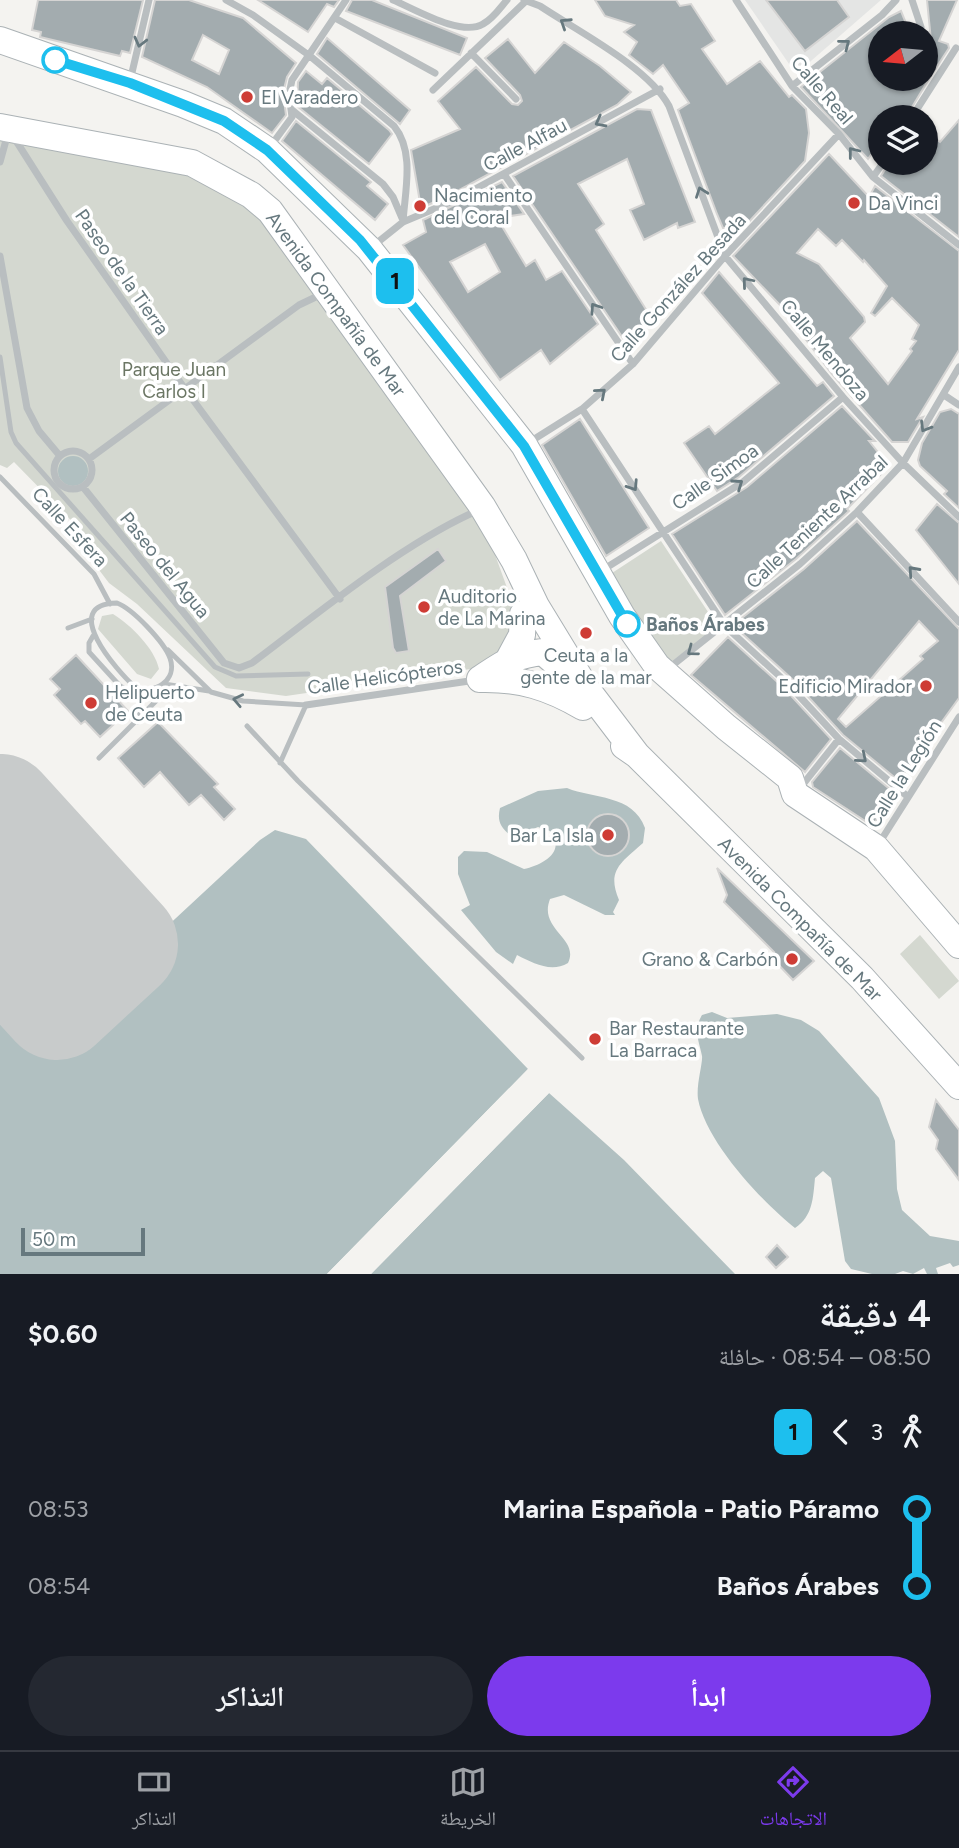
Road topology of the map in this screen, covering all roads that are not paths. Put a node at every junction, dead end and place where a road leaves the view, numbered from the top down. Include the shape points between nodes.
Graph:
1 (149, 0) edge
2 (226, 0) edge
3 (346, 0) edge
4 (393, 0) edge
5 (507, 0) edge
6 (525, 0) edge
7 (549, 0) edge
8 (736, 0) edge
9 (896, 0) edge
10 (912, 0) edge
11 (540, 6) junction
12 (335, 18) junction
13 (919, 21) edge
14 (0, 40) edge
15 (956, 48) dead end
16 (471, 53) junction
17 (310, 57) junction
18 (435, 73) dead end
19 (130, 83) junction
20 (792, 86) junction
21 (660, 89) junction
22 (433, 90) dead end
23 (516, 99) dead end
24 (920, 105) edge
25 (292, 110) junction
26 (4, 128) edge
27 (839, 134) junction
28 (267, 150) junction
29 (0, 162) edge
30 (504, 174) junction
31 (873, 177) joint
32 (403, 222) junction
33 (959, 245) edge
34 (369, 249) junction
35 (0, 256) edge
36 (725, 257) junction
37 (327, 292) junction
38 (0, 357) edge
39 (633, 364) junction
40 (959, 367) edge
41 (184, 389) junction
42 (944, 395) junction
43 (843, 397) junction
44 (959, 405) edge
45 (582, 409) junction
46 (524, 446) junction
47 (60, 456) junction
48 (89, 459) junction
49 (904, 463) junction
50 (0, 477) edge
51 (83, 487) junction
52 (471, 504) junction
53 (857, 512) junction
54 (959, 517) edge
55 (663, 531) junction
56 (598, 573) junction
57 (340, 599) junction
58 (110, 604) junction
59 (529, 610) junction
60 (92, 619) junction
61 (959, 622) edge
62 (725, 626) junction
63 (68, 628) dead end
64 (93, 636) junction
65 (163, 646) junction
66 (543, 652) junction
67 (511, 669) junction
68 (664, 673) junction
69 (308, 674) dead end
70 (480, 679) joint
71 (164, 685) junction
72 (143, 690) junction
73 (211, 692) junction
74 (584, 698) junction
75 (306, 705) junction
76 (959, 717) edge
77 (138, 722) junction
78 (247, 726) dead end
79 (839, 739) junction
80 (99, 758) dead end
81 (280, 763) junction
82 (795, 794) junction
83 (907, 796) junction
84 (876, 848) junction
85 (959, 944) edge
86 (582, 1058) dead end
87 (959, 1086) edge

1 -> 19 street
2 - 17 street
3 - 12 street
4 - 5 street via 463,28 482,25
6 - 11 street
6 - 16 street
7 - 11 street
8 - 20 street, Calle Real
20 -> 9 street
10 - 13 street
21 -> 11 street
12 - 17 street
12 - 18 street
14 - 19 street
15 - 24 street
16 - 22 street
16 - 23 street
17 - 25 street via 289,87
17 - 32 street via 402,137 407,149
19 - 28 street via 224,121
20 - 27 street, Calle Real
21 -> 30 street, Calle Alfau
36 -> 21 street, Calle Mendoza
25 - 28 street
25 - 32 street via 383,184
26 - 29 street
26 - 37 street, Avenida Compañía de Mar via 192,163 251,195 270,211
26 - 41 street, Paseo de la Tierra
31 -> 27 street, Calle Real
27 - 36 street, Calle González Besada
28 - 34 street
30 - 32 street, Calle Alfau
39 -> 30 street
31 - 33 street, Calle Real
32 - 34 street, Calle Alfau
34 - 46 street
35 - 47 street via 27,408
36 - 39 street, Calle González Besada
43 -> 36 street, Calle Mendoza
37 - 41 street via 299,305
37 - 52 street, Avenida Compañía de Mar
38 - 69 lane via 16,443 215,667 236,676
45 -> 39 street, Calle González Besada
40 - 42 street, Calle Teniente Arrabal
41 - 48 street
41 - 57 street, Paseo de la Tierra
42 - 44 street
42 -> 49 street, Calle Teniente Arrabal
43 - 49 street, Calle Mendoza
55 -> 43 street, Calle Simoa via 743,482
45 - 46 street, Calle González Besada
45 -> 55 street
46 - 56 street
47 - 48 street via 75,451
47 - 51 street via 54,472 59,484 70,489
48 - 51 street via 92,475
49 - 53 street, Calle Teniente Arrabal
49 - 54 street, Calle Mendoza
50 - 58 lane, Calle Esfera via 94,574
51 - 57 street, Paseo del Agua via 224,663 246,667
52 - 57 street via 453,522
52 - 59 street, Avenida Compañía de Mar
61 -> 53 street
53 - 62 street, Calle Teniente Arrabal
55 - 56 street, Calle Simoa
55 - 62 street
56 - 68 street via 627,624
58 - 60 lane
58 - 65 lane, Calle Helicópteros via 125,606
59 - 66 street
59 - 67 street
59 - 74 street, Avenida Compañía de Mar
60 - 63 lane
60 - 64 lane
62 -> 68 street, Calle Teniente Arrabal
62 - 79 street
64 - 72 lane via 128,681
64 - 72 lane via 89,652 120,686
65 - 71 lane via 171,659 171,673
65 - 73 lane, Calle Helicópteros
66 - 67 street via 523,654
66 - 74 street, Avenida Compañía de Mar
67 - 70 street
67 - 74 street via 558,692
68 - 82 street via 790,778
70 - 75 street, Calle Helicópteros
71 - 72 lane, Calle Helicópteros
71 - 73 lane, Calle Helicópteros
71 - 77 lane
72 - 77 lane
75 -> 73 lane, Calle Helicópteros via 243,701
74 - 87 street, Avenida Compañía de Mar via 619,743 637,755 862,978
75 - 81 lane
76 - 83 street, Calle la Legión
77 - 80 lane
78 - 81 lane
79 - 82 street
79 -> 83 street
81 - 86 lane
82 - 84 street
83 - 84 street, Calle la Legión
84 - 85 street

